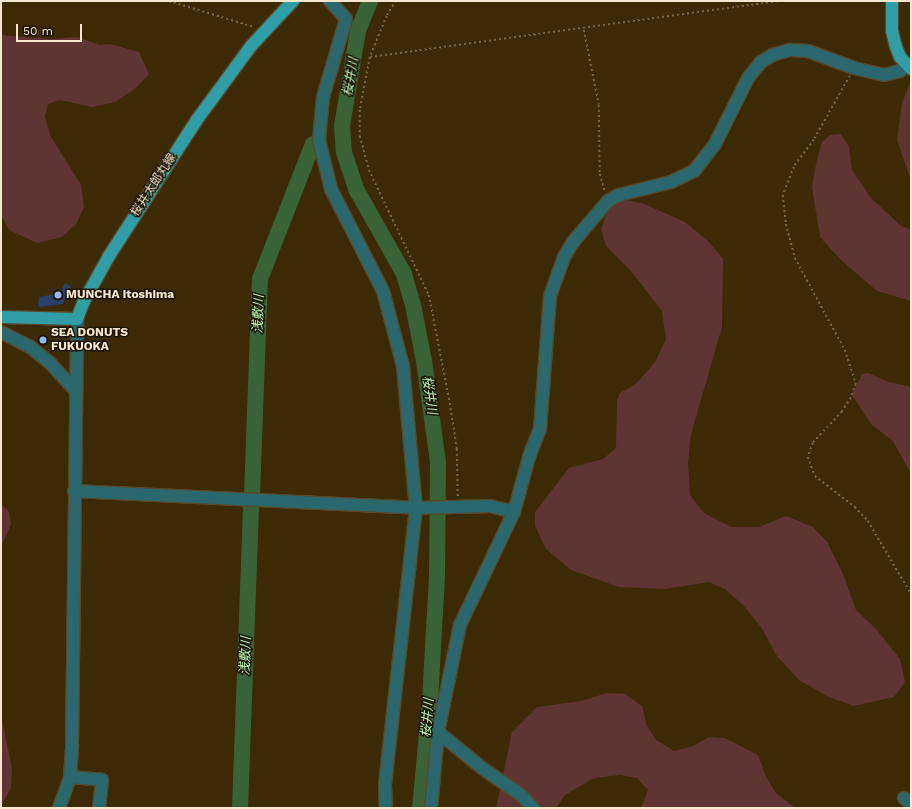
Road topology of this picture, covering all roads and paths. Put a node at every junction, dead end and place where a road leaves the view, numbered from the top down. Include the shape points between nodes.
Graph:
1 (169, 1) edge
2 (293, 1) edge
3 (330, 1) edge
4 (396, 1) edge
5 (779, 1) edge
6 (892, 1) edge
7 (584, 30) junction
8 (262, 34) junction
9 (370, 57) junction
10 (909, 67) edge
11 (854, 68) junction
12 (608, 201) junction
13 (1, 317) edge
14 (77, 319) junction
15 (1, 332) edge
16 (76, 392) junction
17 (74, 491) junction
18 (458, 505) junction
19 (420, 507) junction
20 (514, 512) junction
21 (911, 594) edge
22 (438, 732) junction
23 (70, 777) junction
24 (59, 808) edge
25 (99, 808) edge
26 (386, 808) edge
27 (431, 808) edge
28 (533, 808) edge

1 - 8 path via 253,26
2 - 8 main road, 桜井太郎丸線
3 - 19 street via 346,20 323,97 319,140 331,189 383,291 403,366
4 - 9 path via 386,16
5 - 7 path
6 - 10 main road via 892,31 900,57
7 - 9 path
7 - 12 path via 599,105 600,174
8 - 14 main road, 桜井太郎丸線 via 222,82 196,121 109,256
9 - 18 path via 360,110 360,136 372,177 429,295 440,344 457,449
10 - 11 street via 884,75
11 - 12 street via 803,50 790,50 772,55 761,62 748,78 715,144 694,171 670,182 619,195
11 - 21 path via 814,140 794,167 784,195 786,224 795,258 845,350 856,384 848,403 814,443 808,457 815,476 855,507 868,521
12 - 20 street via 573,242 554,279 547,315 543,417
13 - 14 main road
14 - 16 street
15 - 16 street via 29,346 50,363
16 - 17 street
17 - 19 street
17 - 23 street via 73,708
18 - 19 street
18 - 20 street via 490,506
19 - 26 street via 385,785
20 - 22 street via 460,625
22 - 27 street
22 - 28 street via 482,768 521,795
23 - 24 street
23 - 25 street via 102,780

